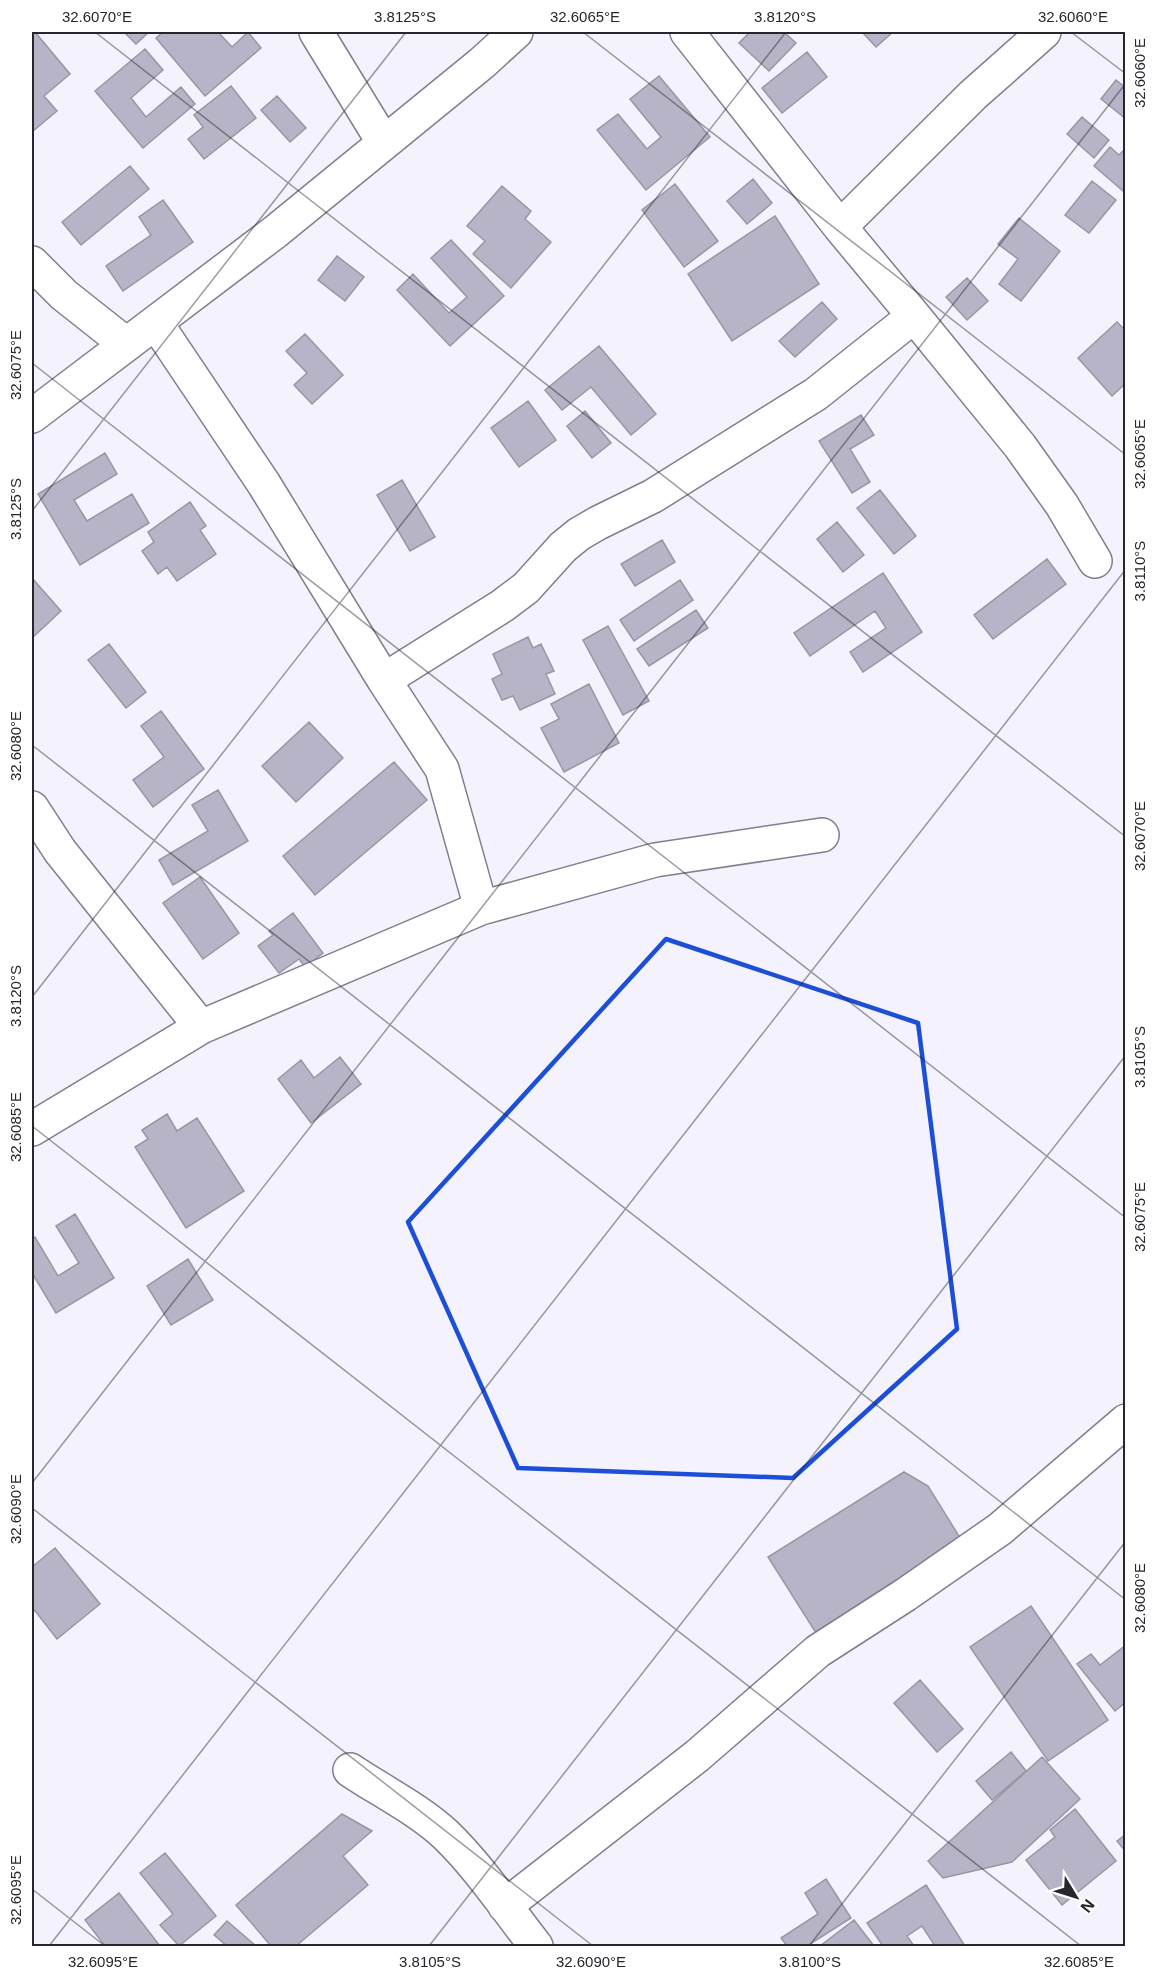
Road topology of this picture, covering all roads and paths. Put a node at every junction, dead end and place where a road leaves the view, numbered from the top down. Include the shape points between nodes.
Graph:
1 (316, 32) edge
2 (516, 32) edge
3 (687, 32) edge
4 (1044, 32) edge
5 (384, 143) junction
6 (840, 227) junction
7 (32, 263) edge
8 (914, 315) junction
9 (156, 323) junction
10 (126, 344) junction
11 (32, 416) edge
12 (1095, 561) dead end
13 (384, 680) junction
14 (32, 808) edge
15 (822, 835) dead end
16 (481, 908) junction
17 (201, 1027) junction
18 (32, 1129) edge
19 (1125, 1420) edge
20 (350, 1770) dead end
21 (505, 1906) junction
22 (536, 1947) edge

1 - 5 street
2 - 5 street
3 - 6 street
4 - 6 street via 973,95
5 - 9 street
6 - 8 street
7 - 10 street via 64,295
8 - 12 street via 1020,446
8 - 13 street via 816,394 653,496 579,534 526,588 502,606
9 - 10 street
9 - 13 street via 264,484
10 - 11 street
13 - 16 street via 442,769
14 - 17 street via 60,851
15 - 16 street via 655,860
16 - 17 street
17 - 18 street
19 - 21 street via 999,1529 818,1651 697,1756
20 - 21 street via 444,1834
21 - 22 street

